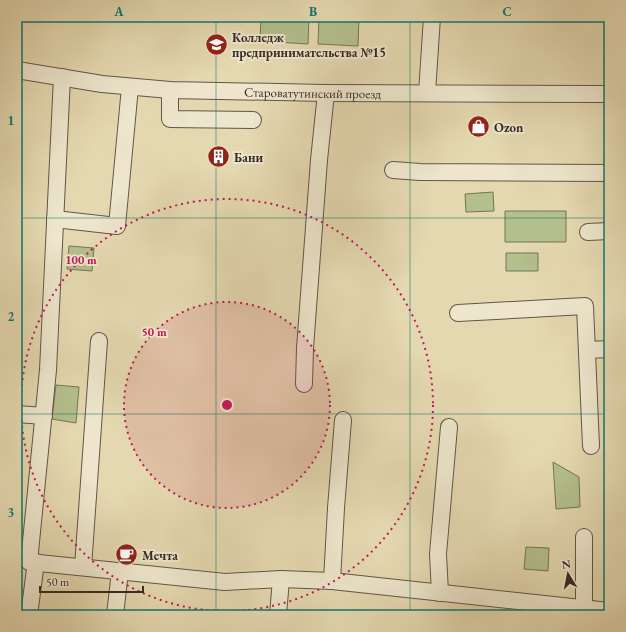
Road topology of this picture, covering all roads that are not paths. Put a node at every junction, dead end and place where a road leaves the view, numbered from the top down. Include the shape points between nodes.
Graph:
1 (432, 17) edge
2 (17, 70) edge
3 (62, 77) junction
4 (130, 87) junction
5 (170, 90) junction
6 (326, 93) junction
7 (427, 93) junction
8 (609, 94) edge
9 (253, 120) dead end
10 (393, 170) dead end
11 (609, 172) edge
12 (55, 219) junction
13 (609, 231) edge
14 (588, 232) dead end
15 (458, 313) dead end
16 (99, 341) dead end
17 (609, 349) edge
18 (587, 350) junction
19 (304, 384) dead end
20 (17, 414) edge
21 (44, 416) junction
22 (344, 420) dead end
23 (449, 427) dead end
24 (591, 446) dead end
25 (584, 537) dead end
26 (27, 559) edge
27 (83, 567) junction
28 (120, 571) junction
29 (281, 579) junction
30 (332, 581) junction
31 (440, 593) junction
32 (529, 609) edge
33 (595, 611) edge
34 (29, 615) edge
35 (115, 615) edge
36 (278, 615) edge

1 - 7 street
2 - 3 street, Староватутинский проезд
3 - 4 street, Староватутинский проезд
3 - 12 street
4 - 5 street, Староватутинский проезд
4 - 12 street via 117,226
5 - 6 street, Староватутинский проезд
5 - 9 street via 170,119
6 - 7 street, Староватутинский проезд
6 - 19 street
7 - 8 street, Староватутинский проезд
10 - 11 street
12 - 21 street
13 - 14 street
15 - 18 street via 585,306
16 - 27 street
17 - 18 street
18 - 24 street
20 - 21 street
21 - 26 street
22 - 30 street
23 - 31 street via 438,554
25 - 33 street
26 - 27 street
26 - 34 street
27 - 28 street
28 - 29 street via 225,582
28 - 35 street
29 - 30 street
29 - 36 street
30 - 31 street
31 - 32 street via 485,598
32 - 33 street

